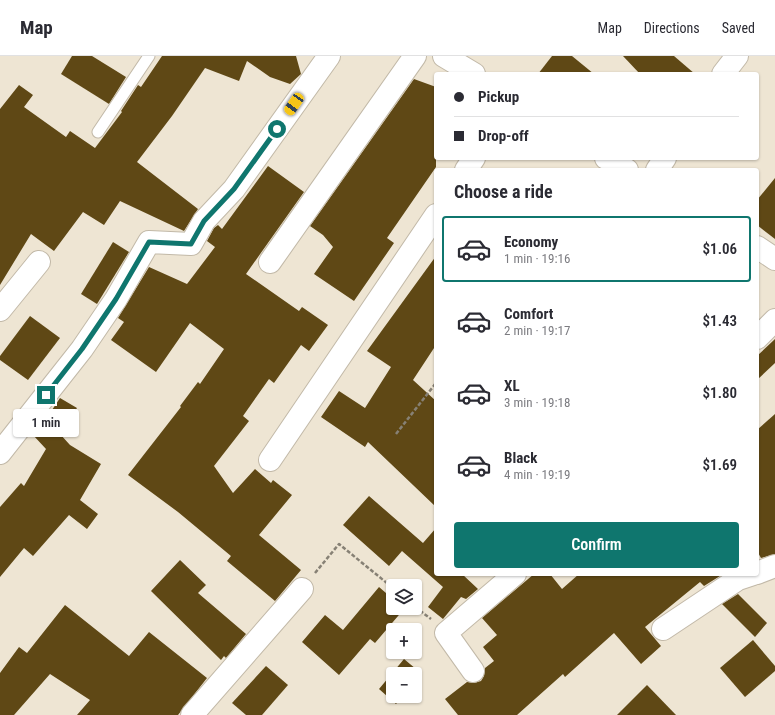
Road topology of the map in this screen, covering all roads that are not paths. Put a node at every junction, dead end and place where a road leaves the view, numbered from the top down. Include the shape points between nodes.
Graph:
1 (148, 56) edge
2 (329, 56) edge
3 (415, 56) edge
4 (444, 56) edge
5 (737, 56) edge
6 (471, 72) edge
7 (725, 72) edge
8 (98, 132) dead end
9 (610, 160) edge
10 (624, 168) edge
11 (434, 218) edge
12 (759, 248) edge
13 (775, 259) edge
14 (39, 262) dead end
15 (270, 262) dead end
16 (0, 310) edge
17 (775, 320) edge
18 (759, 336) edge
19 (0, 453) edge
20 (270, 460) dead end
21 (775, 566) edge
22 (759, 572) edge
23 (513, 576) edge
24 (747, 576) edge
25 (302, 588) road end
26 (663, 629) dead end
27 (473, 671) dead end
28 (192, 715) edge

1 - 8 lane
2 - 19 street via 234,189 204,221 191,244 149,242 116,299 82,349
3 - 15 street
4 - 6 street
5 - 7 street
9 - 10 street
11 - 20 street
12 - 13 street
14 - 16 street
17 - 18 street
21 - 22 street
23 - 27 street via 446,632
24 - 26 street via 738,579
25 - 28 street

